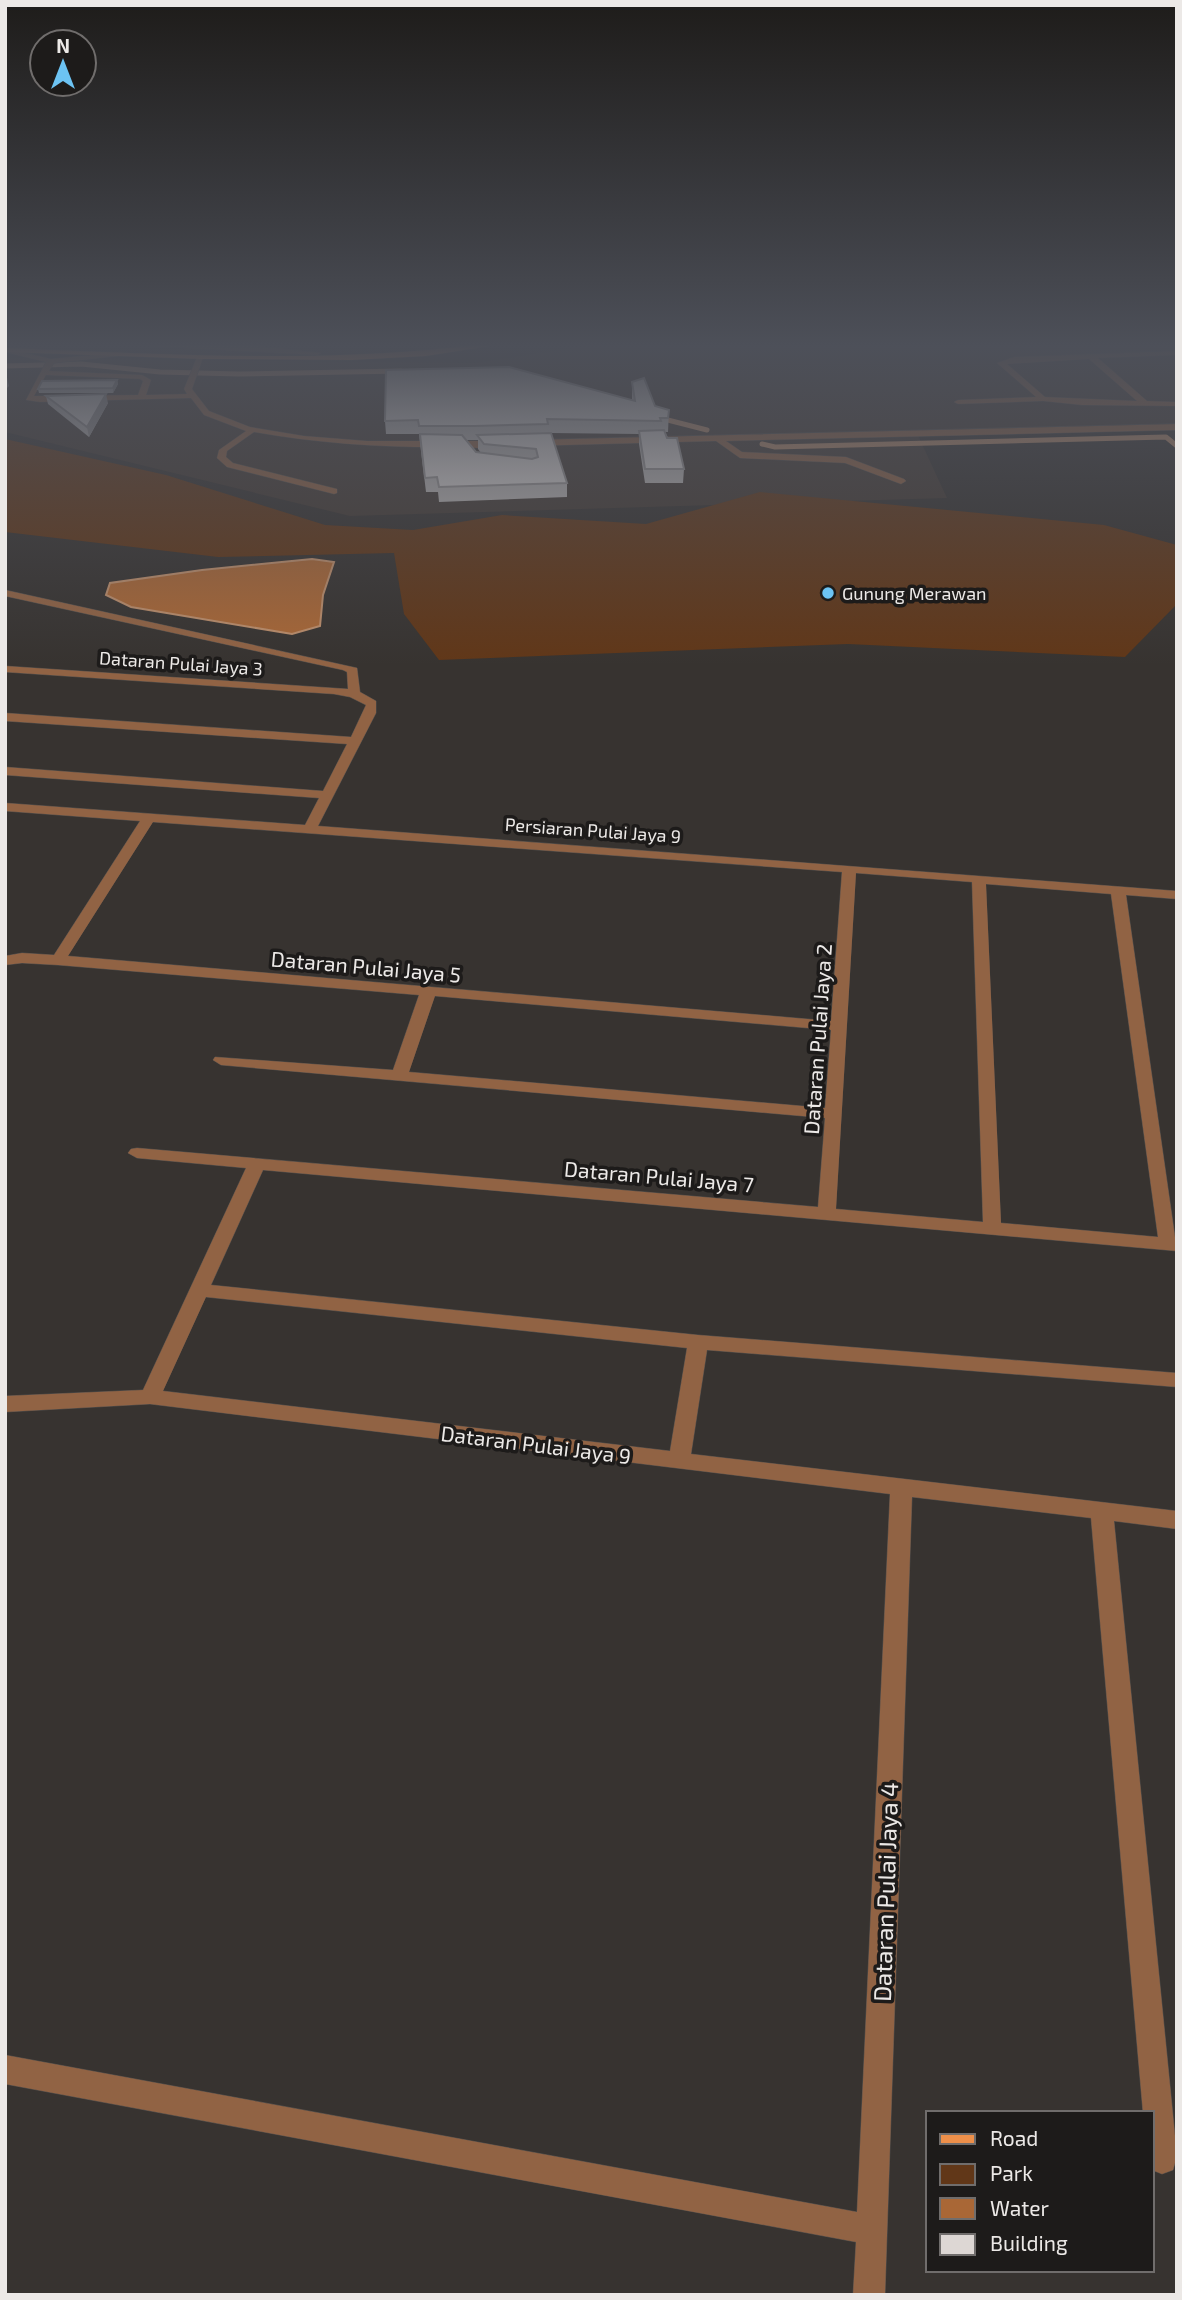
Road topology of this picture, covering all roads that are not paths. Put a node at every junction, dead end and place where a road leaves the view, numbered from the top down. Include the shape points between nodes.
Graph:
1 (223, 450) edge
2 (473, 450) edge
3 (734, 450) edge
4 (475, 453) edge
5 (901, 481) dead end
6 (334, 491) dead end
7 (5, 593) edge
8 (5, 669) edge
9 (354, 694) junction
10 (5, 718) edge
11 (355, 741) junction
12 (5, 771) edge
13 (327, 795) junction
14 (5, 807) edge
15 (149, 817) junction
16 (309, 829) junction
17 (849, 867) junction
18 (979, 879) junction
19 (1118, 891) junction
20 (1177, 895) edge
21 (58, 960) junction
22 (5, 961) edge
23 (428, 993) junction
24 (839, 1026) junction
25 (221, 1060) dead end
26 (398, 1076) junction
27 (834, 1114) junction
28 (137, 1153) dead end
29 (257, 1164) junction
30 (827, 1214) junction
31 (992, 1229) junction
32 (1172, 1245) edge
33 (200, 1290) junction
34 (698, 1342) junction
35 (1177, 1380) edge
36 (150, 1396) junction
37 (5, 1404) edge
38 (679, 1461) junction
39 (901, 1488) junction
40 (1102, 1513) junction
41 (1177, 1520) edge
42 (5, 2069) edge
43 (1162, 2158) dead end
44 (872, 2230) junction
45 (869, 2295) edge

1 - 6 street via 221,458 230,465
2 - 4 street
3 - 5 street via 740,455 846,460
7 - 9 street via 346,667 353,670
8 - 9 street, Dataran Pulai Jaya 3
9 - 11 street via 372,704
10 - 11 street
11 - 13 street
12 - 13 street
13 - 16 street
14 - 15 street, Persiaran Pulai Jaya 9
15 - 16 street, Persiaran Pulai Jaya 9
15 - 21 street
16 - 17 street, Persiaran Pulai Jaya 9
17 - 18 street, Persiaran Pulai Jaya 9
17 - 24 street, Dataran Pulai Jaya 2
18 - 19 street, Persiaran Pulai Jaya 9
18 - 31 street
19 - 20 street, Persiaran Pulai Jaya 9
19 - 32 street
21 - 22 street, Dataran Pulai Jaya 5
21 - 23 street, Dataran Pulai Jaya 5
23 - 24 street, Dataran Pulai Jaya 5
23 - 26 street
24 - 27 street, Dataran Pulai Jaya 2
25 - 26 street
26 - 27 street
27 - 30 street, Dataran Pulai Jaya 2
28 - 29 street, Dataran Pulai Jaya 7
29 - 30 street, Dataran Pulai Jaya 7
29 - 33 street
30 - 31 street, Dataran Pulai Jaya 7
31 - 32 street, Dataran Pulai Jaya 7
33 - 34 street
33 - 36 street
34 - 35 street
34 - 38 street
36 - 37 street, Dataran Pulai Jaya 9
36 - 38 street, Dataran Pulai Jaya 9
38 - 39 street, Dataran Pulai Jaya 9
39 - 40 street, Dataran Pulai Jaya 9
39 - 44 street, Dataran Pulai Jaya 4
40 - 41 street, Dataran Pulai Jaya 9
40 - 43 street
42 - 44 street
44 - 45 street, Dataran Pulai Jaya 4

